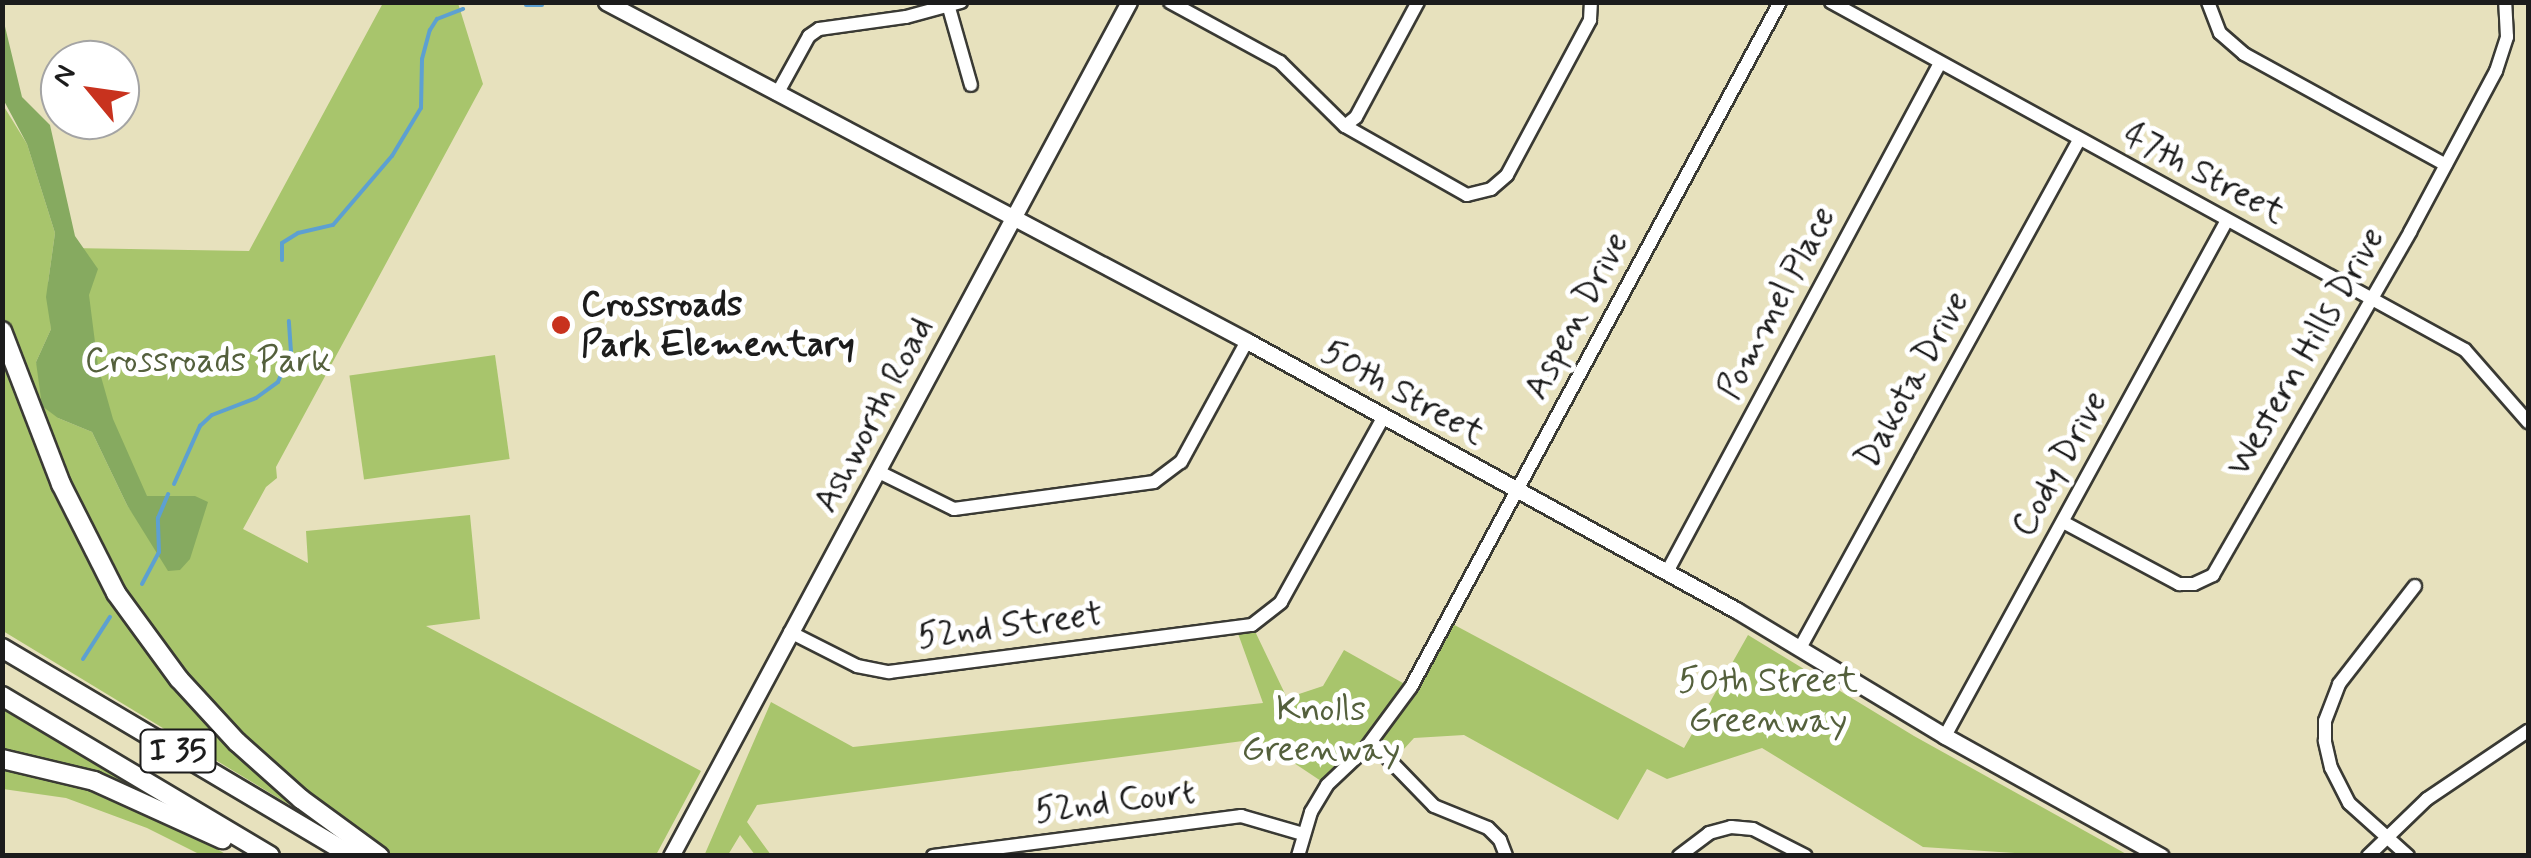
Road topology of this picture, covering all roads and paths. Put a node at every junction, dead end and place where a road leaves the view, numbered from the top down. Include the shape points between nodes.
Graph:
1 (606, 2) edge
2 (1130, 2) edge
3 (1170, 2) edge
4 (1418, 2) edge
5 (1591, 2) edge
6 (1780, 2) edge
7 (1831, 2) edge
8 (2208, 2) edge
9 (2505, 2) edge
10 (955, 6) edge
11 (1940, 63) junction
12 (971, 85) dead end
13 (776, 94) junction
14 (1346, 126) junction
15 (2079, 140) junction
16 (2446, 164) junction
17 (1014, 218) junction
18 (2227, 220) junction
19 (2372, 298) junction
20 (2, 331) edge
21 (1247, 341) junction
22 (1384, 416) junction
23 (2528, 422) edge
24 (877, 471) junction
25 (1518, 490) junction
26 (2063, 522) junction
27 (1667, 572) junction
28 (2416, 586) dead end
29 (790, 632) junction
30 (2, 648) edge
31 (1800, 648) junction
32 (2, 696) edge
33 (2528, 731) edge
34 (1945, 736) junction
35 (1372, 742) junction
36 (2, 760) edge
37 (1303, 834) junction
38 (2384, 836) junction
39 (1504, 849) edge
40 (1802, 852) edge
41 (950, 854) edge
42 (257, 856) edge
43 (270, 856) edge
44 (352, 856) edge
45 (380, 856) edge
46 (671, 856) edge
47 (933, 856) edge
48 (1298, 856) edge
49 (1679, 856) edge
50 (2161, 856) edge
51 (2368, 856) edge
52 (2408, 856) edge

1 - 13 main road, 50th Street
2 - 17 main road, Ashworth Road
3 - 14 street via 1280,62
4 - 14 street
5 - 14 street via 1590,20 1507,175 1491,189 1468,195
6 - 25 street, Aspen Drive
7 - 11 street, 47th Street
8 - 16 street via 2220,33 2244,54
9 - 16 street, Western Hills Drive via 2503,55
10 - 12 street
10 - 13 street via 819,29
11 - 15 street, 47th Street
11 - 27 street, Pommel Place
13 - 17 main road, 50th Street
15 - 18 street, 47th Street
15 - 31 street, Dakota Drive
16 - 19 street, Western Hills Drive
17 - 21 main road, 50th Street
17 - 24 main road, Ashworth Road
18 - 19 street, 47th Street
18 - 26 street, Cody Drive
19 - 23 street, 47th Street via 2464,350
19 - 26 street, Western Hills Drive via 2214,575 2179,584
20 - 45 highway via 61,484 116,592 179,679 237,742
21 - 22 main road, 50th Street
21 - 24 street via 1181,462 1163,479 954,510
22 - 25 main road, 50th Street
22 - 29 street, 52nd Street via 1281,602 1246,626 889,672 858,666
24 - 29 main road, Ashworth Road
25 - 27 main road, 50th Street
25 - 35 street, Aspen Drive via 1410,687
26 - 34 street, Cody Drive
27 - 31 main road, 50th Street
28 - 38 street via 2339,684 2326,721 2330,768 2342,792
29 - 46 main road, Ashworth Road
30 - 44 highway, I 35
31 - 34 main road, 50th Street
32 - 43 highway, I 35
33 - 38 street
34 - 50 main road, 50th Street
35 - 37 street, Aspen Drive via 1327,785
35 - 39 street via 1434,806 1488,828
36 - 42 highway via 94,781
37 - 41 street, 52nd Court via 1240,816
37 - 48 street, Aspen Drive
38 - 51 street
38 - 52 street
40 - 49 street via 1753,829 1731,827 1709,832
41 - 47 street, 52nd Court

